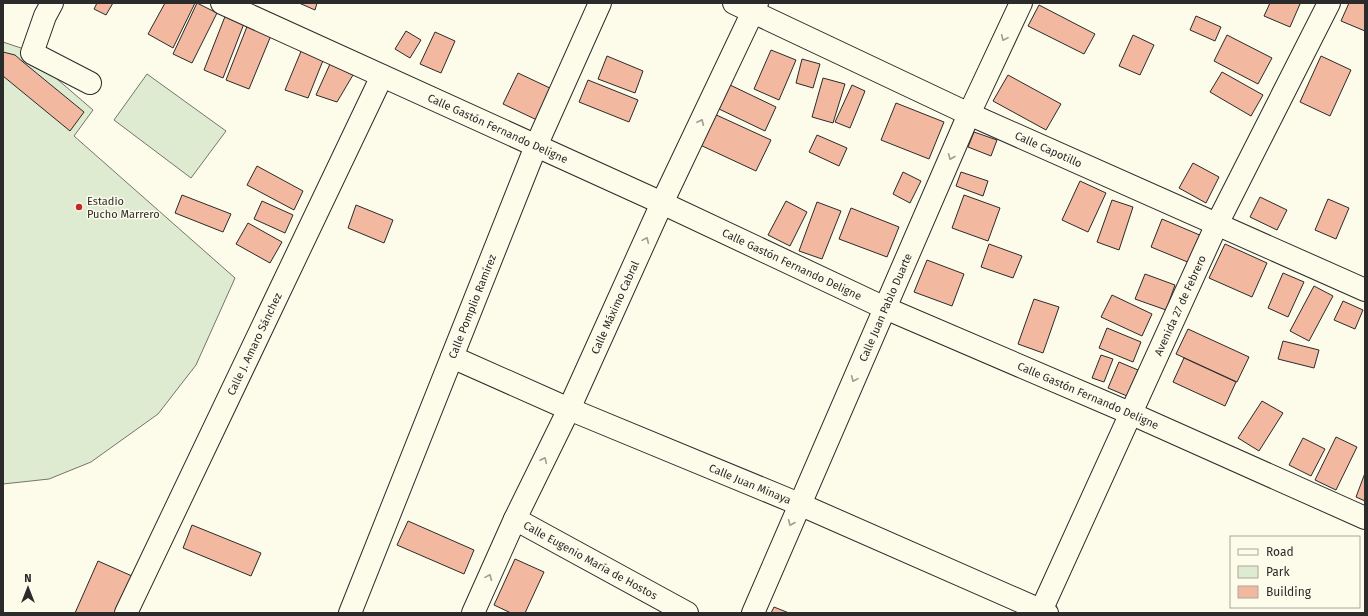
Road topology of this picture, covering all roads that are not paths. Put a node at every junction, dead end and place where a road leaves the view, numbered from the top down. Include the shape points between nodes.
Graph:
1 (52, 3) edge
2 (222, 3) edge
3 (600, 3) edge
4 (1021, 3) edge
5 (1329, 3) edge
6 (748, 6) edge
7 (382, 76) junction
8 (90, 83) dead end
9 (969, 114) junction
10 (536, 146) junction
11 (662, 203) junction
12 (1217, 224) junction
13 (1365, 290) edge
14 (885, 308) junction
15 (452, 357) junction
16 (569, 409) junction
17 (1132, 414) junction
18 (799, 504) junction
19 (1365, 518) edge
20 (514, 519) junction
21 (1043, 612) edge
22 (126, 613) edge
23 (350, 613) edge
24 (473, 613) edge
25 (687, 613) edge
26 (752, 613) edge

1 - 8 street via 32,52
2 - 7 street, Calle Gastón Fernando Deligne
3 - 10 street, Calle Pomplio Ramírez
4 -> 9 street, Calle Juan Pablo Duarte
5 - 12 street, Avenida 27 de Febrero
6 - 9 street, Calle Capotillo
11 -> 6 street, Calle Máximo Cabral
7 - 10 street, Calle Gastón Fernando Deligne
7 - 22 street, Calle J. Amaro Sánchez
9 - 12 street, Calle Capotillo
9 -> 14 street, Calle Juan Pablo Duarte
10 - 11 street, Calle Gastón Fernando Deligne
10 - 15 street, Calle Pomplio Ramírez
11 - 14 street, Calle Gastón Fernando Deligne
16 -> 11 street, Calle Máximo Cabral
12 - 13 street, Calle Capotillo
12 - 17 street, Avenida 27 de Febrero
14 - 17 street, Calle Gastón Fernando Deligne
14 -> 18 street, Calle Juan Pablo Duarte
15 - 16 street, Calle Juan Minaya
15 - 23 street, Calle Pomplio Ramírez
16 - 18 street, Calle Juan Minaya
20 -> 16 street, Calle Máximo Cabral
17 - 19 street, Calle Gastón Fernando Deligne
17 - 21 street, Avenida 27 de Febrero
18 - 21 street, Calle Juan Minaya
18 -> 26 street, Calle Juan Pablo Duarte
24 -> 20 street, Calle Máximo Cabral
20 - 25 street, Calle Eugenio María de Hostos

